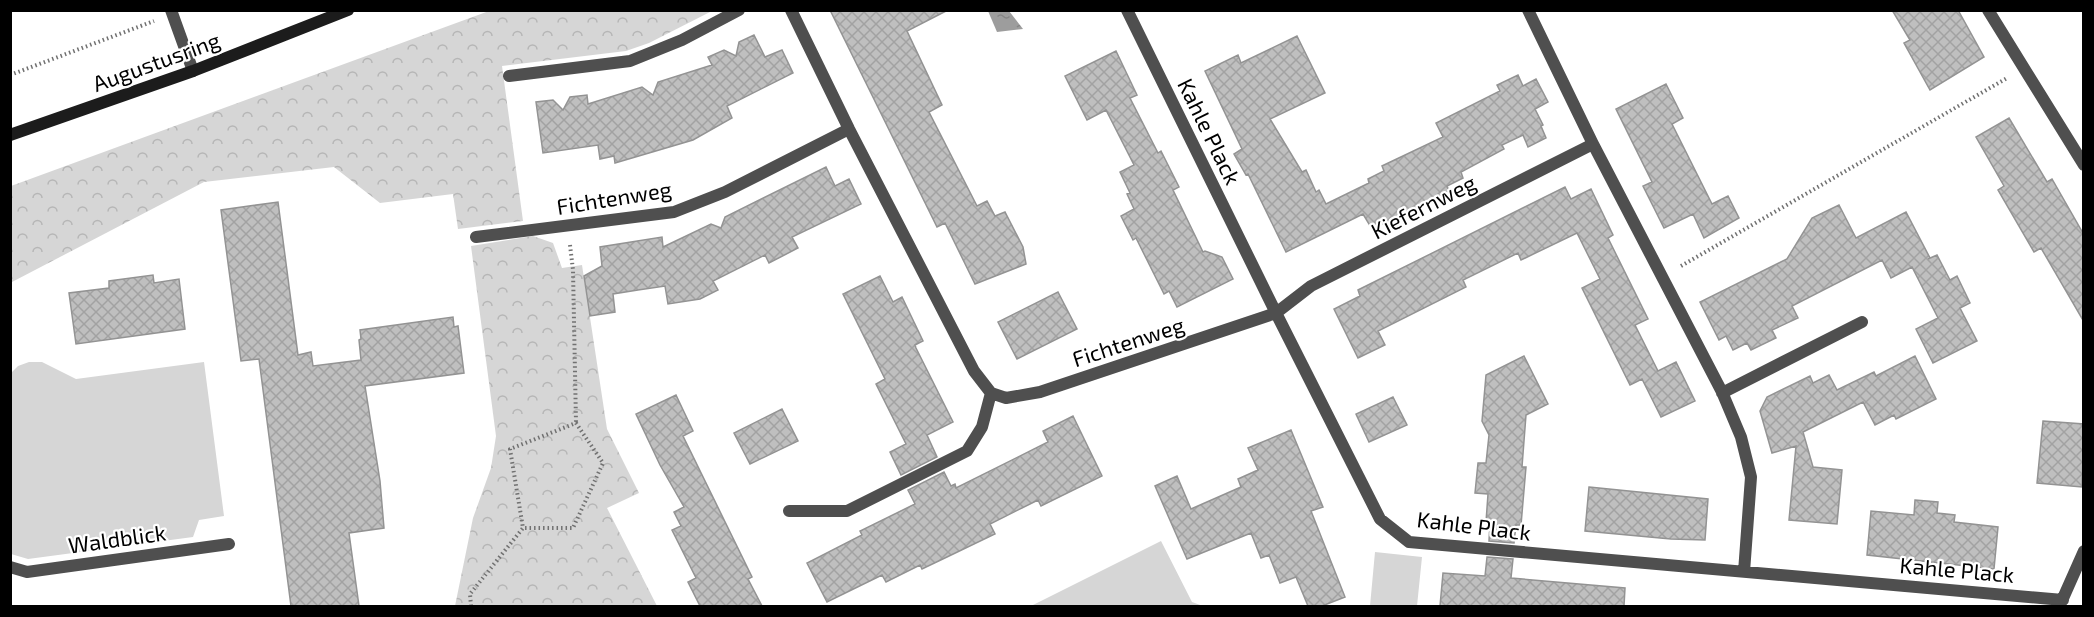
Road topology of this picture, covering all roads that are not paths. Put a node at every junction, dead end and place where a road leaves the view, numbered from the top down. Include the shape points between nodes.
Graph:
1 (348, 10) edge
2 (739, 10) edge
3 (791, 10) edge
4 (1127, 10) edge
5 (1528, 10) edge
6 (1988, 10) edge
7 (172, 12) edge
8 (193, 71) junction
9 (508, 76) dead end
10 (849, 129) junction
11 (10, 135) edge
12 (1593, 144) junction
13 (2084, 165) edge
14 (476, 237) dead end
15 (1276, 313) junction
16 (1862, 322) dead end
17 (991, 393) junction
18 (1722, 393) junction
19 (789, 511) dead end
20 (229, 544) dead end
21 (2084, 551) edge
22 (10, 567) edge
23 (1744, 572) junction
24 (2061, 603) edge

1 - 8 main road, Augustusring
2 - 9 street via 682,40 630,61
3 - 10 street
4 - 15 street, Kahle Plack
5 - 12 street
6 - 13 street
7 - 8 street
8 - 11 main road, Augustusring
10 - 14 street, Fichtenweg via 725,192 674,212
10 - 17 street via 974,371
12 - 15 street, Kiefernweg via 1311,286
12 - 18 street
15 - 17 street, Fichtenweg via 1040,392 1006,398
15 - 23 street, Kahle Plack via 1380,519 1408,542
16 - 18 street
17 - 19 street via 982,427 967,451 847,511
18 - 23 street via 1741,437 1751,477
20 - 22 street, Waldblick via 27,572
21 - 24 street
23 - 24 street, Kahle Plack

